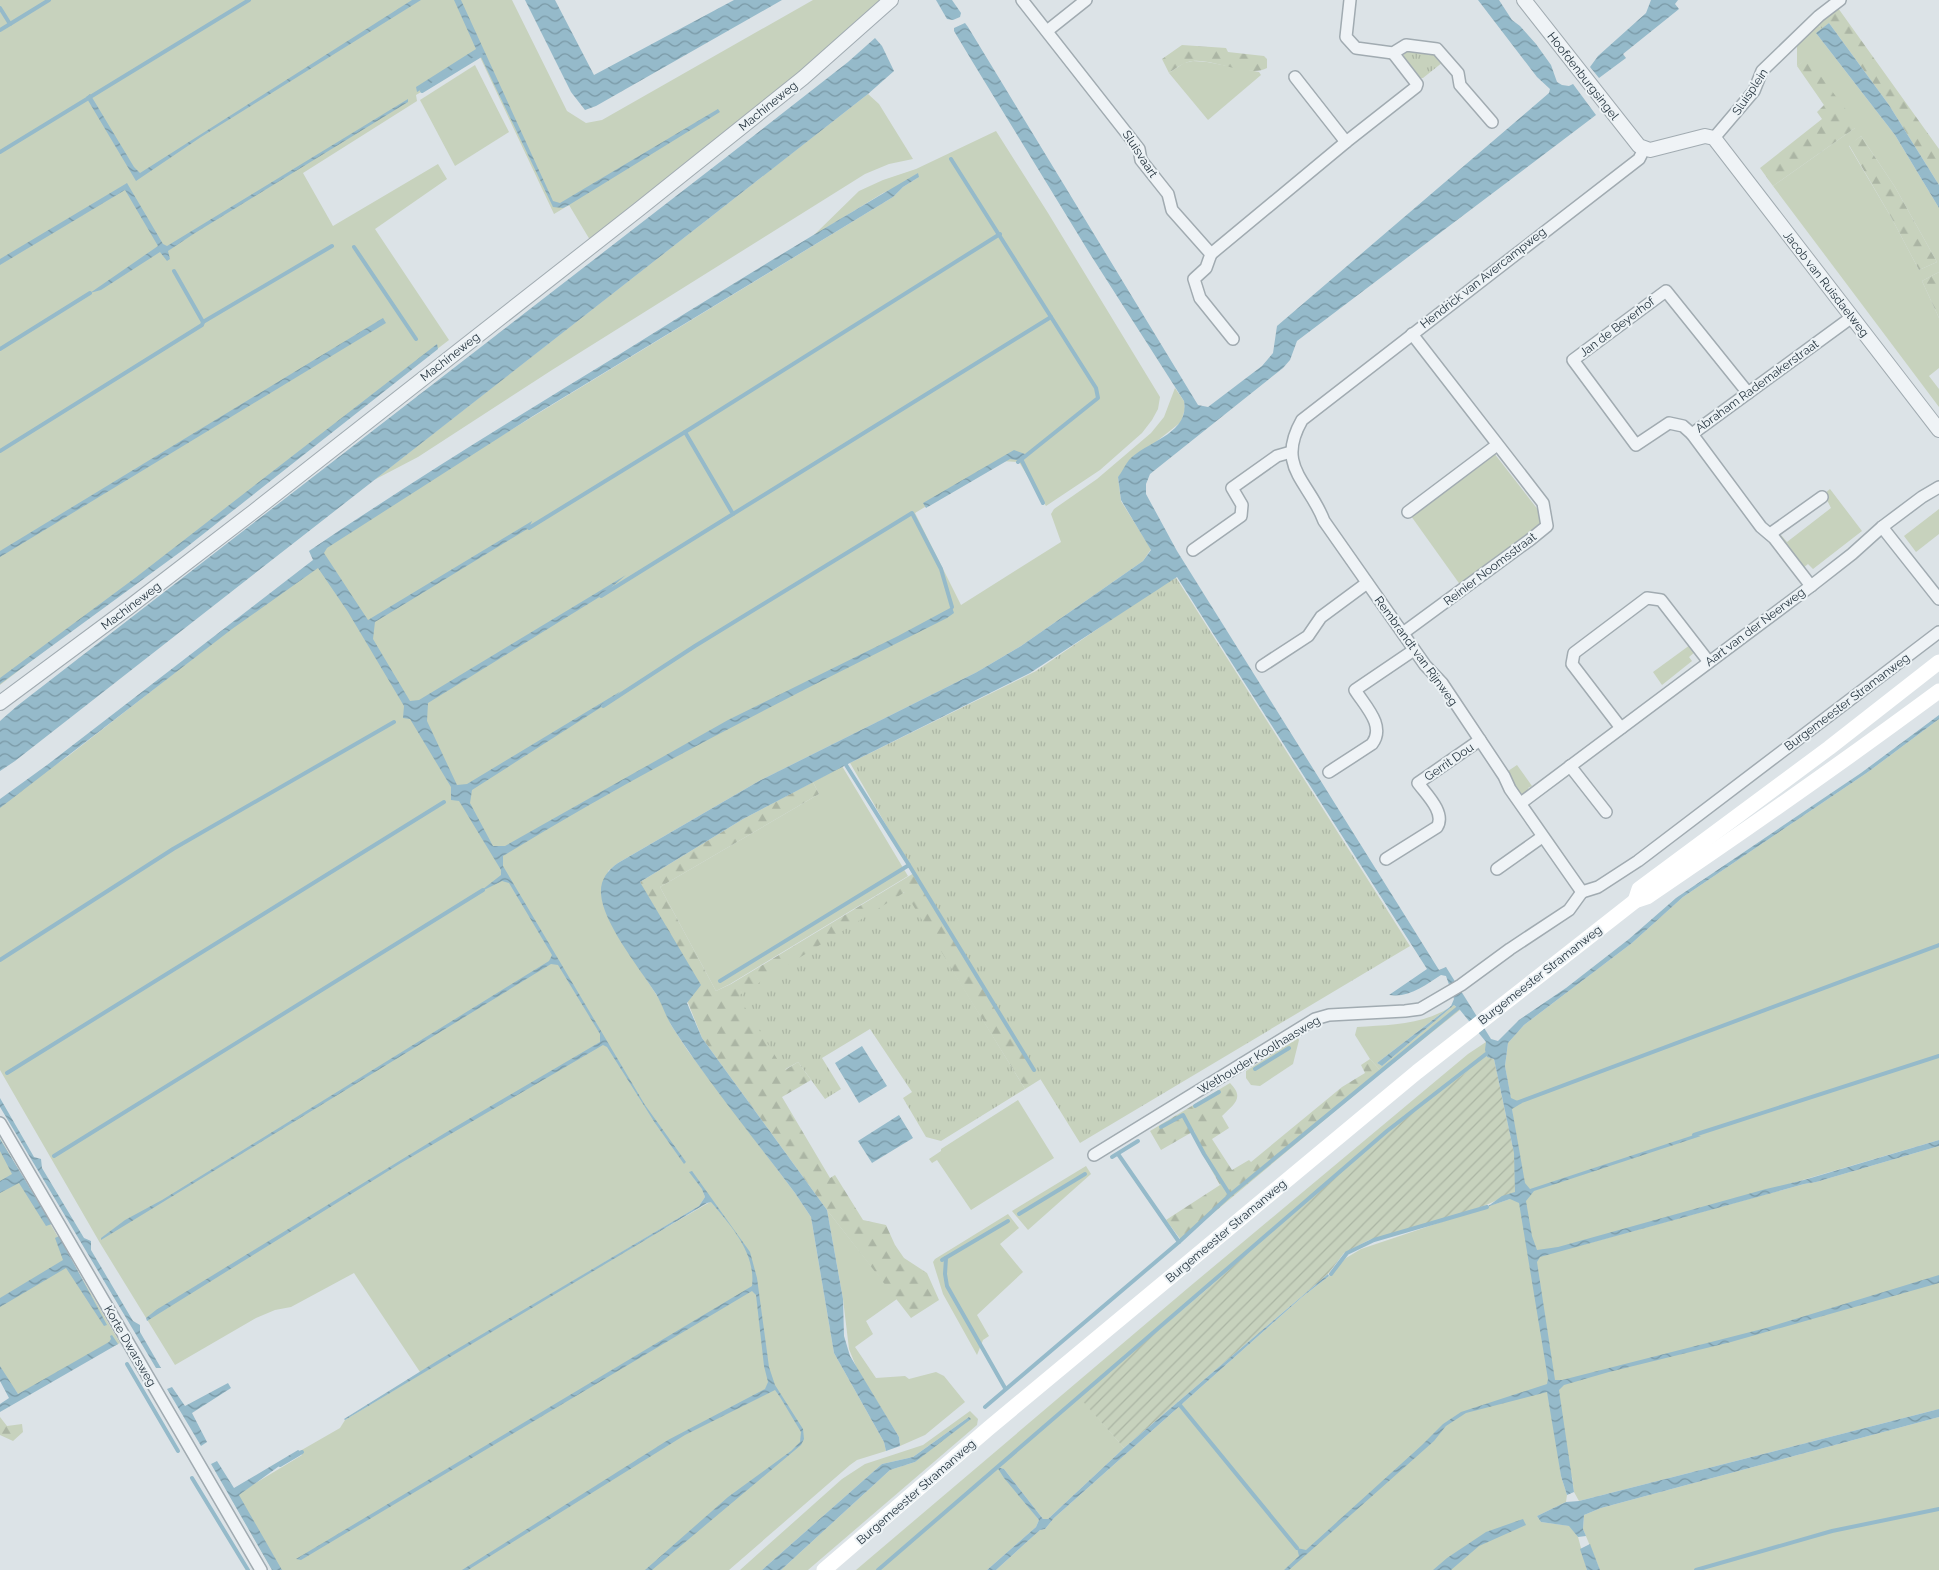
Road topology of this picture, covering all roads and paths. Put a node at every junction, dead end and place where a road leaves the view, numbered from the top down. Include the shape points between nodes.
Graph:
1 (891, 0) edge
2 (1022, 0) edge
3 (1086, 0) edge
4 (1350, 0) edge
5 (1524, 0) edge
6 (1840, 0) edge
7 (1047, 31) junction
8 (1392, 53) junction
9 (1295, 77) dead end
10 (1492, 122) dead end
11 (1714, 138) junction
12 (1346, 142) junction
13 (1644, 149) junction
14 (1211, 254) junction
15 (1852, 317) junction
16 (1412, 334) junction
17 (1233, 339) dead end
18 (1748, 393) junction
19 (1320, 406) joint
20 (1939, 430) edge
21 (1692, 434) junction
22 (1497, 445) junction
23 (1291, 452) junction
24 (1939, 487) edge
25 (1822, 497) dead end
26 (1408, 512) dead end
27 (1882, 527) junction
28 (1770, 534) junction
29 (1193, 550) dead end
30 (1367, 583) junction
31 (1811, 586) junction
32 (1939, 599) edge
33 (1939, 632) edge
34 (1403, 633) junction
35 (1414, 650) junction
36 (1709, 662) junction
37 (1939, 662) edge
38 (1262, 666) dead end
39 (1939, 691) edge
40 (0, 703) edge
41 (1621, 728) junction
42 (1480, 740) junction
43 (1570, 766) junction
44 (1329, 772) dead end
45 (1521, 803) junction
46 (1606, 812) dead end
47 (1542, 837) junction
48 (1386, 859) dead end
49 (1496, 869) dead end
50 (1582, 892) junction
51 (1634, 901) junction
52 (0, 1123) edge
53 (1094, 1155) dead end
54 (261, 1570) edge
55 (824, 1570) edge

1 - 40 street, Machineweg via 804,78 630,216 246,518
2 - 7 street, Sluisvaart
3 - 7 street
4 - 8 street via 1346,37 1356,48
5 - 13 street, Hoofdenburgsingel via 1627,132
6 - 11 street, Sluisplein via 1762,71 1754,91
7 - 14 street, Sluisvaart via 1139,149 1140,160 1168,194 1172,210
8 - 10 street via 1406,46 1437,49 1458,74 1460,85
8 - 12 street via 1418,84
9 - 12 street
11 - 13 street via 1705,136
11 - 15 street, Jacob van Ruisdaelweg
12 - 14 street
13 - 16 street, Hendrick van Avercampweg via 1639,159
14 - 17 street via 1206,268 1194,279 1200,298
15 - 18 street, Abraham Rademakerstraat
15 - 20 street, Jacob van Ruisdaelweg
16 - 19 street, Hendrick van Avercampweg
16 - 22 street, Reinier Noomsstraat
18 - 21 street, Abraham Rademakerstraat
18 - 21 street, Jan de Beyerhof via 1666,291 1573,360 1636,445 1669,423 1682,426
19 - 23 street, Rembrandt van Rijnweg via 1302,420
21 - 28 street, Abraham Rademakerstraat
22 - 26 street
22 - 34 street, Reinier Noomsstraat via 1543,503 1546,526
23 - 29 street via 1278,456 1232,488 1242,504 1241,516
23 - 30 street, Rembrandt van Rijnweg via 1295,472
24 - 27 street, Aart van der Neerweg
25 - 28 street
27 - 31 street, Aart van der Neerweg
27 - 32 street
28 - 31 street, Abraham Rademakerstraat
30 - 34 street, Rembrandt van Rijnweg
30 - 38 street via 1321,617 1308,636
31 - 36 street, Aart van der Neerweg
33 - 50 street, Burgemeester Stramanweg via 1638,861 1598,887
34 - 35 street, Rembrandt van Rijnweg
35 - 42 street, Rembrandt van Rijnweg via 1442,683
35 - 44 street via 1355,690 1378,726 1377,738
36 - 41 street, Aart van der Neerweg
36 - 41 street via 1661,600 1647,598 1574,653 1572,664
37 - 51 main road, Burgemeester Stramanweg via 1639,889
39 - 51 main road, Burgemeester Stramanweg via 1744,832 1647,896
41 - 43 street, Aart van der Neerweg
42 - 45 street, Rembrandt van Rijnweg
42 - 48 street, Gerrit Dou via 1418,783 1437,810 1440,822
43 - 45 street, Aart van der Neerweg
43 - 46 street
45 - 47 street, Rembrandt van Rijnweg
47 - 49 street
47 - 50 street, Rembrandt van Rijnweg
50 - 53 street, Wethouder Koolhaasweg via 1569,910 1461,985 1420,1009 1329,1015 1315,1019
51 - 55 main road, Burgemeester Stramanweg via 1284,1182
52 - 54 street, Korte Dwarsweg

